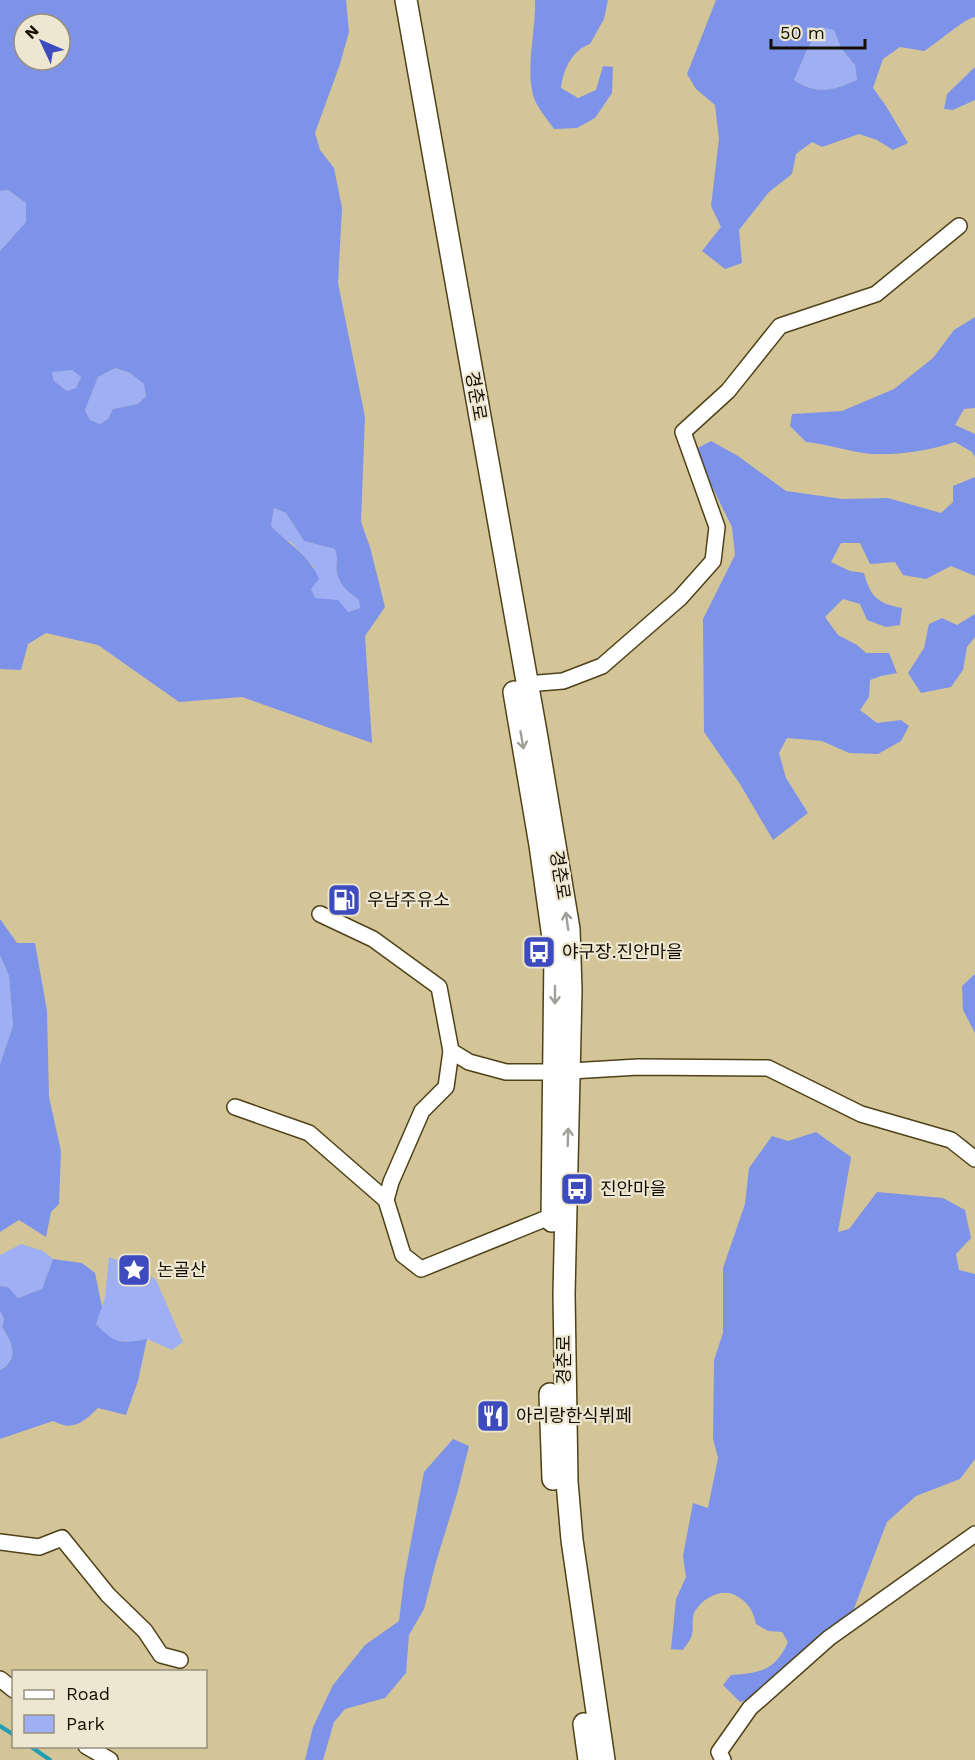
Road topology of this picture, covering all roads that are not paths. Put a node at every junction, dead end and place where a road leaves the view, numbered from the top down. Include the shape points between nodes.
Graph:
1 (392, 0) edge
2 (406, 0) edge
3 (959, 226) dead end
4 (526, 684) junction
5 (320, 914) dead end
6 (451, 1051) junction
7 (561, 1071) junction
8 (235, 1107) dead end
9 (975, 1159) edge
10 (386, 1200) junction
11 (552, 1216) junction
12 (975, 1534) edge
13 (0, 1542) edge
14 (180, 1660) dead end
15 (0, 1679) edge
16 (12, 1688) edge
17 (84, 1752) edge
18 (110, 1760) edge
19 (589, 1760) edge
20 (604, 1760) edge
21 (723, 1760) edge

1 -> 7 street, 경춘로 via 540,845 555,952
2 - 4 street, 경춘로
3 - 4 street via 876,294 780,326 728,391 683,432 717,527 713,561 680,598 602,666 563,681
7 -> 4 street, 경춘로 via 571,990 569,929
5 - 6 street via 373,939 439,987
6 - 7 street via 469,1062 506,1072
6 - 10 street via 446,1087 422,1111
7 - 9 street via 768,1068 861,1114 951,1140
7 - 11 street, 경춘로
20 -> 7 street, 경춘로 via 567,1482
8 - 10 street via 309,1133
10 - 11 street via 403,1255 421,1269
11 - 19 street, 경춘로 via 550,1442 558,1532
12 - 21 street via 829,1638 750,1708 719,1752
13 - 14 street via 39,1547 62,1538 108,1595 145,1631 161,1655
15 - 16 street
17 - 18 street

